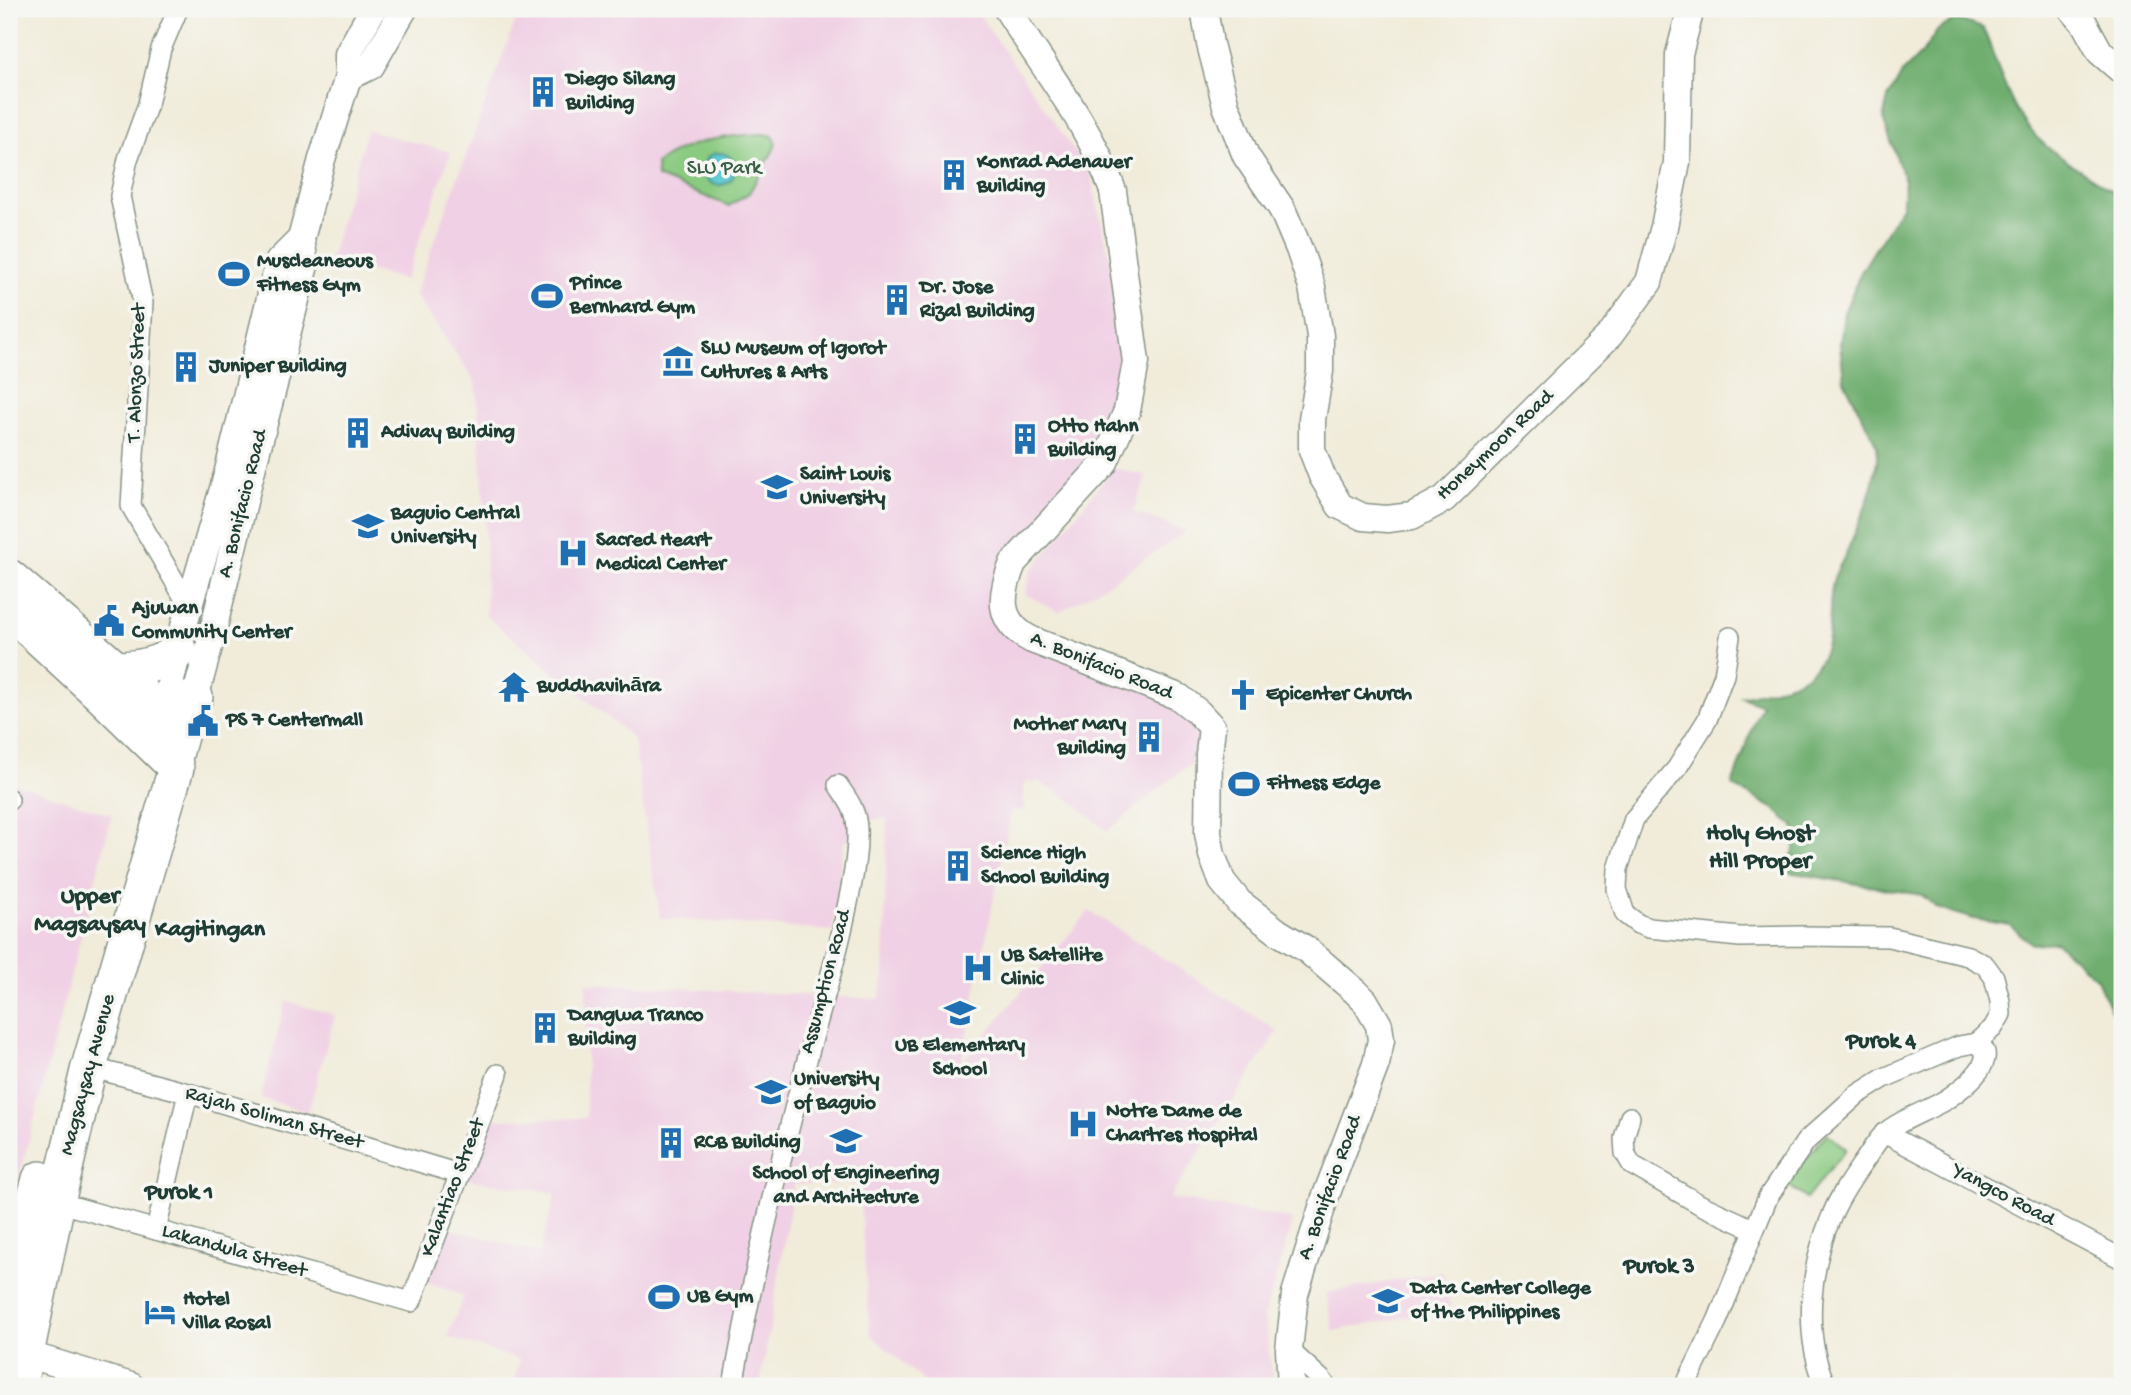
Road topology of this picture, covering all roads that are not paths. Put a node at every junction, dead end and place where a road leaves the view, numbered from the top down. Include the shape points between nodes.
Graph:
1 (178, 9) edge
2 (373, 9) edge
3 (404, 9) edge
4 (1007, 9) edge
5 (1204, 9) edge
6 (1690, 9) edge
7 (2072, 9) edge
8 (2122, 71) edge
9 (348, 77) junction
10 (301, 239) junction
11 (9, 576) edge
12 (189, 606) junction
13 (9, 610) edge
14 (1731, 637) dead end
15 (179, 651) junction
16 (108, 682) junction
17 (167, 725) junction
18 (838, 785) dead end
19 (1976, 1043) junction
20 (89, 1067) junction
21 (498, 1074) dead end
22 (188, 1093) junction
23 (1630, 1117) dead end
24 (1884, 1133) junction
25 (459, 1174) junction
26 (57, 1202) junction
27 (1753, 1229) junction
28 (156, 1230) junction
29 (2122, 1259) edge
30 (9, 1294) edge
31 (411, 1302) joint
32 (1289, 1350) junction
33 (22, 1370) edge
34 (131, 1386) edge
35 (733, 1386) edge
36 (1291, 1386) edge
37 (1326, 1386) edge
38 (1685, 1386) edge
39 (1826, 1386) edge

1 - 12 street, T. Alonzo Street via 161,49 120,196 143,303 131,506
2 - 9 main road, A. Bonifacio Road via 348,54
3 - 9 main road via 371,66
4 - 32 main road, A. Bonifacio Road via 1104,164 1112,191 1136,362 1127,411 1104,464 1013,563 1005,582 1005,614 1032,640 1179,697 1212,727 1208,833 1222,881 1239,902 1306,949 1356,992 1379,1025 1376,1064 1298,1283
5 - 6 main road, Honeymoon Road via 1226,106 1246,156 1282,209 1312,288 1320,371 1312,450 1340,506 1363,517 1387,519 1412,516 1444,499 1610,335 1649,282 1677,162 1679,54
7 - 8 main road via 2100,52
9 - 10 main road, A. Bonifacio Road
10 - 12 main road, A. Bonifacio Road via 279,261 227,475
10 - 17 main road, A. Bonifacio Road via 305,265 210,643
11 - 16 highway
12 - 15 main road, A. Bonifacio Road
13 - 16 highway
14 - 19 street via 1724,675 1707,720 1677,768 1634,819 1618,869 1625,914 1649,928 1740,937 1889,937 1968,956 1985,965 1994,977 2000,1001 2001,1014 1993,1028
15 - 16 highway
15 - 17 main road, A. Bonifacio Road
16 - 17 highway
16 - 17 highway via 141,693
17 - 20 highway, Magsaysay Avenue
17 - 30 highway, Magsaysay Avenue
18 - 35 street, Assumption Road via 853,806 857,826 851,888 747,1300
19 - 24 street via 1986,1053 1985,1063 1974,1077 1942,1102
19 - 27 street via 1959,1046 1857,1095 1806,1141
20 - 22 street, Rajah Soliman Street
20 - 26 highway, Magsaysay Avenue
21 - 25 street, Kalantiao Street
22 - 25 street, Rajah Soliman Street
22 - 28 street
23 - 27 street via 1624,1138 1632,1165
24 - 29 street, Yangco Road
24 - 39 street via 1833,1213 1822,1243 1813,1293 1812,1339
25 - 31 street, Kalantiao Street
26 - 28 street, Lakandula Street
26 - 33 highway, Magsaysay Avenue
27 - 38 street via 1717,1321
28 - 31 street, Lakandula Street
32 - 36 main road, A. Bonifacio Road
32 - 37 street
33 - 34 main road

